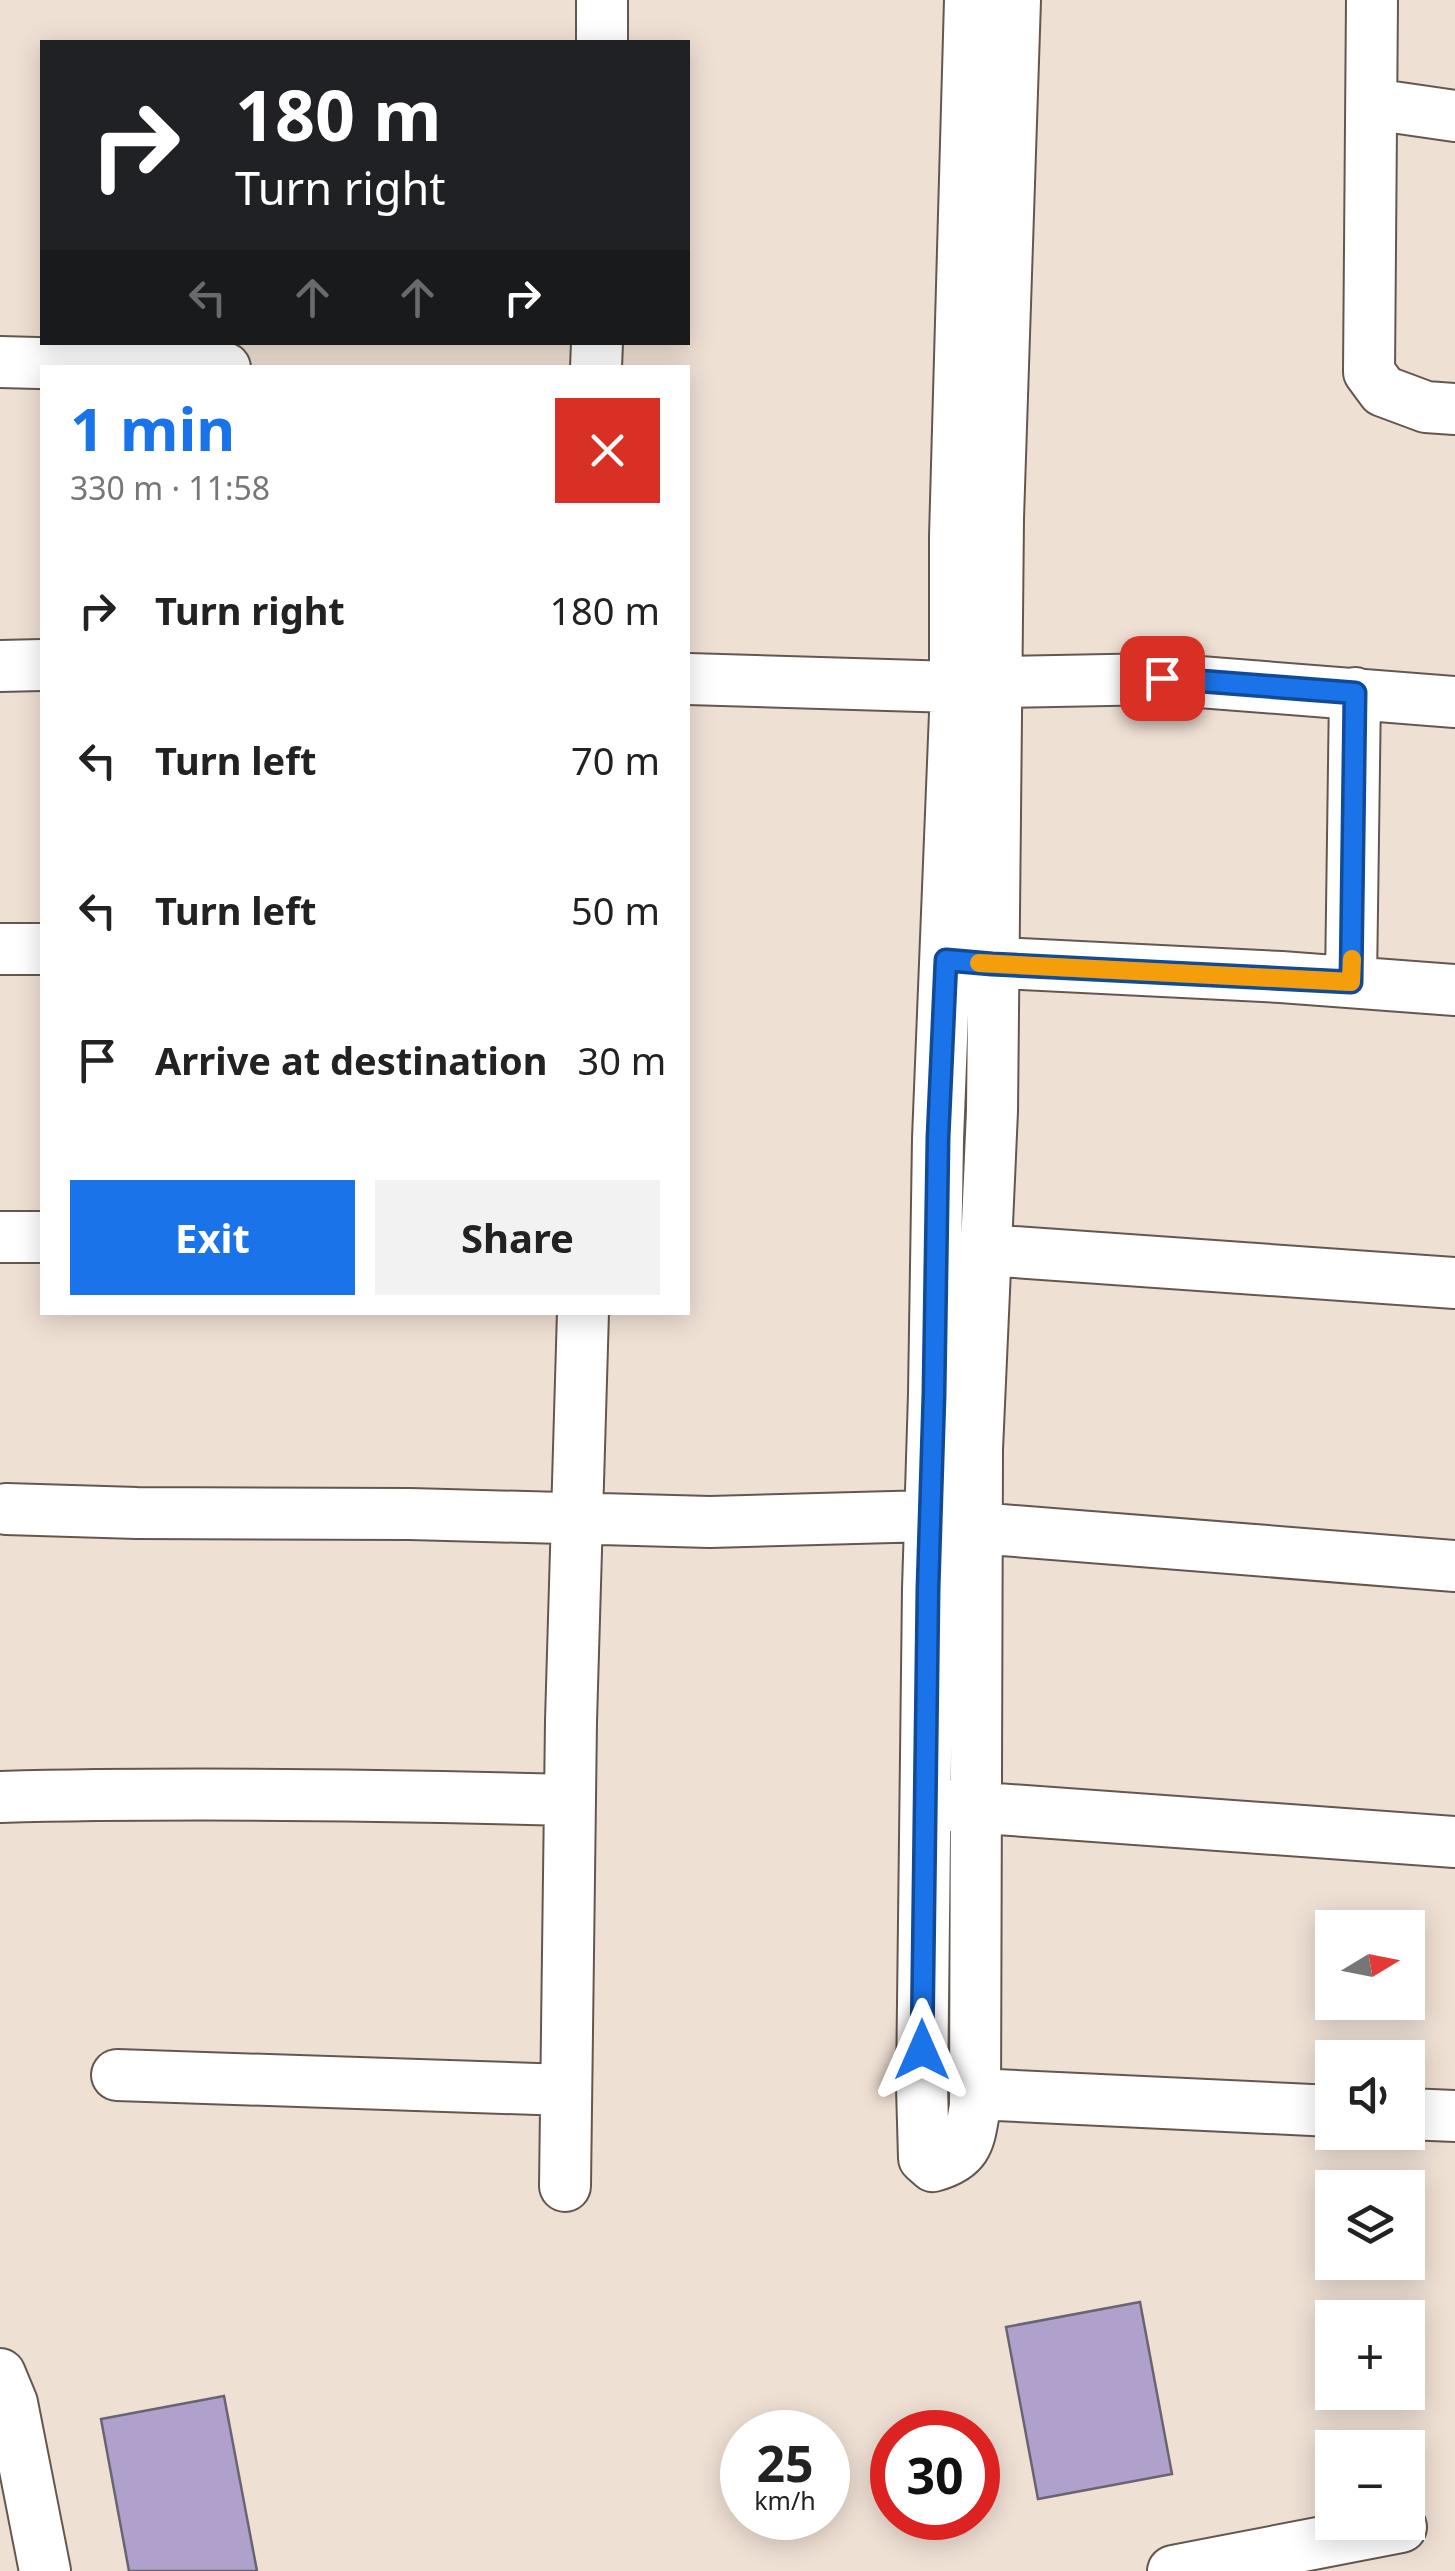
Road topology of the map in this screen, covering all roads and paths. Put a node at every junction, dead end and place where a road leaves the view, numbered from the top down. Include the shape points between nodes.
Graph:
1 (602, 0) edge
2 (970, 0) edge
3 (1015, 0) edge
4 (1372, 0) edge
5 (602, 40) edge
6 (1372, 104) junction
7 (1455, 116) edge
8 (0, 362) edge
9 (112, 365) edge
10 (1455, 409) edge
11 (0, 666) edge
12 (40, 666) edge
13 (690, 679) edge
14 (975, 684) junction
15 (1355, 693) junction
16 (1446, 700) edge
17 (0, 949) edge
18 (40, 949) edge
19 (969, 962) junction
20 (1351, 982) junction
21 (1455, 990) edge
22 (0, 1237) edge
23 (40, 1237) edge
24 (986, 1250) junction
25 (1455, 1283) edge
26 (583, 1315) edge
27 (6, 1509) dead end
28 (577, 1518) junction
29 (953, 1522) junction
30 (1455, 1566) edge
31 (0, 1798) edge
32 (570, 1800) junction
33 (924, 1804) junction
34 (975, 1807) junction
35 (1455, 1842) edge
36 (117, 2075) dead end
37 (566, 2090) junction
38 (974, 2094) junction
39 (1315, 2110) edge
40 (1425, 2115) edge
41 (1455, 2116) edge
42 (565, 2186) dead end
43 (0, 2374) edge
44 (1334, 2540) edge
45 (45, 2571) edge
46 (1173, 2571) edge

1 - 5 street
2 - 14 street via 955,537
3 - 14 street via 998,518
4 - 6 street
6 - 7 street
6 - 10 street via 1369,372 1383,391 1426,407
8 - 9 street
11 - 12 street
13 - 14 street
14 - 15 street via 1162,678
14 - 19 street
15 - 16 street
15 - 20 street
17 - 18 street
19 - 20 street
19 - 24 street via 992,1112
19 - 29 street via 938,1138
20 - 21 street
22 - 23 street
24 - 25 street
24 - 29 street via 977,1449
26 - 28 street
27 - 28 street
28 - 29 street
28 - 32 street
29 - 30 street
29 - 33 street
29 - 34 street
31 - 32 street via 168,1793
32 - 37 street
33 - 34 street
33 - 38 street via 922,2086 924,2158 933,2166 963,2153
34 - 35 street
34 - 38 street
36 - 37 street
37 - 42 street
38 - 39 street
40 - 41 street
43 - 45 street via 12,2402
44 - 46 street

